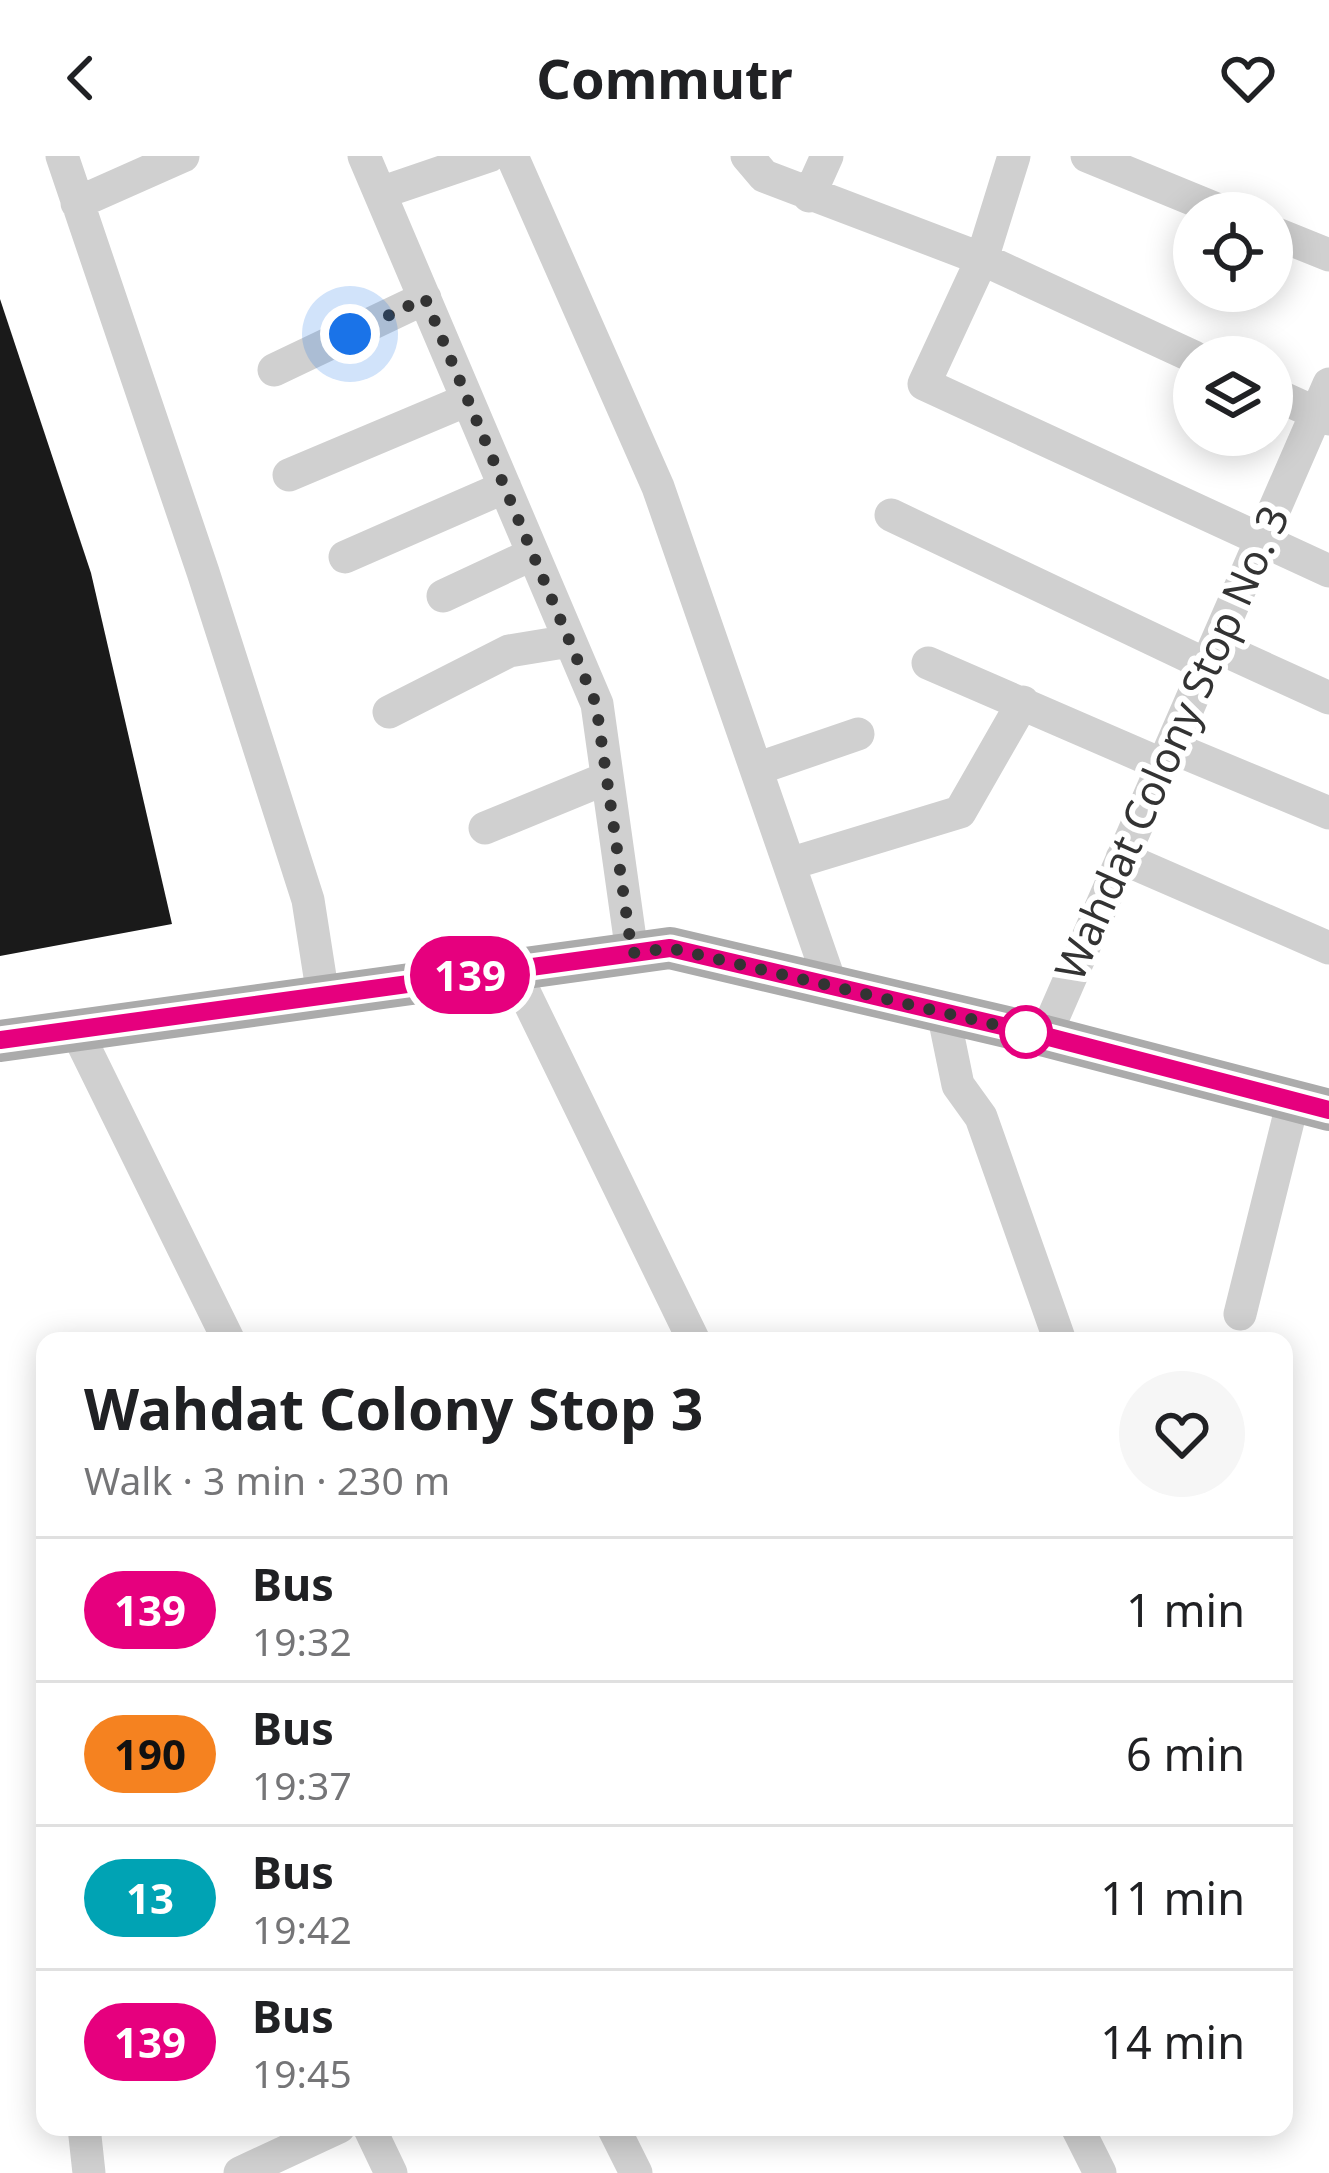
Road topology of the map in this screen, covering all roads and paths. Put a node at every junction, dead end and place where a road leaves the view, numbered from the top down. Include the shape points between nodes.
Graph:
1 (62, 156) edge
2 (183, 156) edge
3 (364, 156) edge
4 (489, 156) edge
5 (512, 156) edge
6 (747, 156) edge
7 (827, 156) edge
8 (1014, 156) edge
9 (1087, 156) edge
10 (1175, 192) edge
11 (380, 193) junction
12 (809, 196) junction
13 (77, 202) junction
14 (1293, 240) edge
15 (1329, 255) edge
16 (982, 259) junction
17 (425, 298) junction
18 (1173, 347) edge
19 (274, 370) dead end
20 (1293, 398) edge
21 (467, 400) junction
22 (1325, 406) edge
23 (290, 475) dead end
24 (505, 487) junction
25 (892, 514) dead end
26 (1260, 541) junction
27 (533, 554) junction
28 (345, 557) dead end
29 (1329, 571) edge
30 (443, 596) dead end
31 (570, 641) junction
32 (1211, 655) junction
33 (928, 663) dead end
34 (1329, 698) edge
35 (1023, 702) junction
36 (389, 712) dead end
37 (859, 734) dead end
38 (1168, 756) junction
39 (756, 769) junction
40 (607, 778) junction
41 (1329, 813) edge
42 (485, 828) dead end
43 (1122, 858) junction
44 (789, 864) junction
45 (1329, 948) edge
46 (632, 953) junction
47 (513, 969) junction
48 (831, 985) junction
49 (323, 996) junction
50 (943, 1012) junction
51 (76, 1030) junction
52 (1045, 1036) junction
53 (0, 1040) edge
54 (1311, 1106) edge
55 (1240, 1314) dead end
56 (225, 1332) edge
57 (690, 1332) edge
58 (1057, 1332) edge
59 (85, 2136) edge
60 (320, 2136) edge
61 (374, 2136) edge
62 (618, 2136) edge
63 (1082, 2136) edge
64 (88, 2173) edge
65 (240, 2173) edge
66 (392, 2173) edge
67 (636, 2173) edge
68 (1100, 2173) edge

1 - 13 street
2 - 13 street
3 - 11 street
4 - 11 street
5 - 39 street via 658,487
6 - 12 street via 764,176
7 - 12 street
8 - 16 street
9 - 10 street
11 - 17 street
12 - 16 street
13 - 49 street via 308,900
14 - 15 street
16 - 18 street
16 - 26 street via 924,384
17 - 19 street
17 - 21 street
20 - 22 street
21 - 23 street
21 - 24 street
22 - 26 street, Wahdat Colony Stop No. 3
24 - 27 street
24 - 28 street
25 - 32 street
26 - 29 street
26 - 32 street, Wahdat Colony Stop No. 3
27 - 30 street
27 - 31 street
31 - 36 street via 509,651
31 - 40 street via 596,704
32 - 34 street
32 - 38 street, Wahdat Colony Stop No. 3
33 - 35 street
35 - 38 street
35 - 44 street via 960,812
37 - 39 street
38 - 41 street
38 - 43 street, Wahdat Colony Stop No. 3
39 - 44 street
40 - 42 street
40 - 46 street
43 - 45 street
43 - 52 street, Wahdat Colony Stop No. 3
44 - 48 street
46 - 47 main road
46 - 48 main road via 670,948
47 - 49 main road
47 - 57 street
48 - 50 main road
49 - 51 main road
50 - 52 main road
50 - 58 street via 958,1084 981,1117
51 - 53 main road
51 - 56 street
52 - 54 main road
54 - 55 street
59 - 64 street
60 - 65 street
61 - 66 street
62 - 67 street
63 - 68 street

